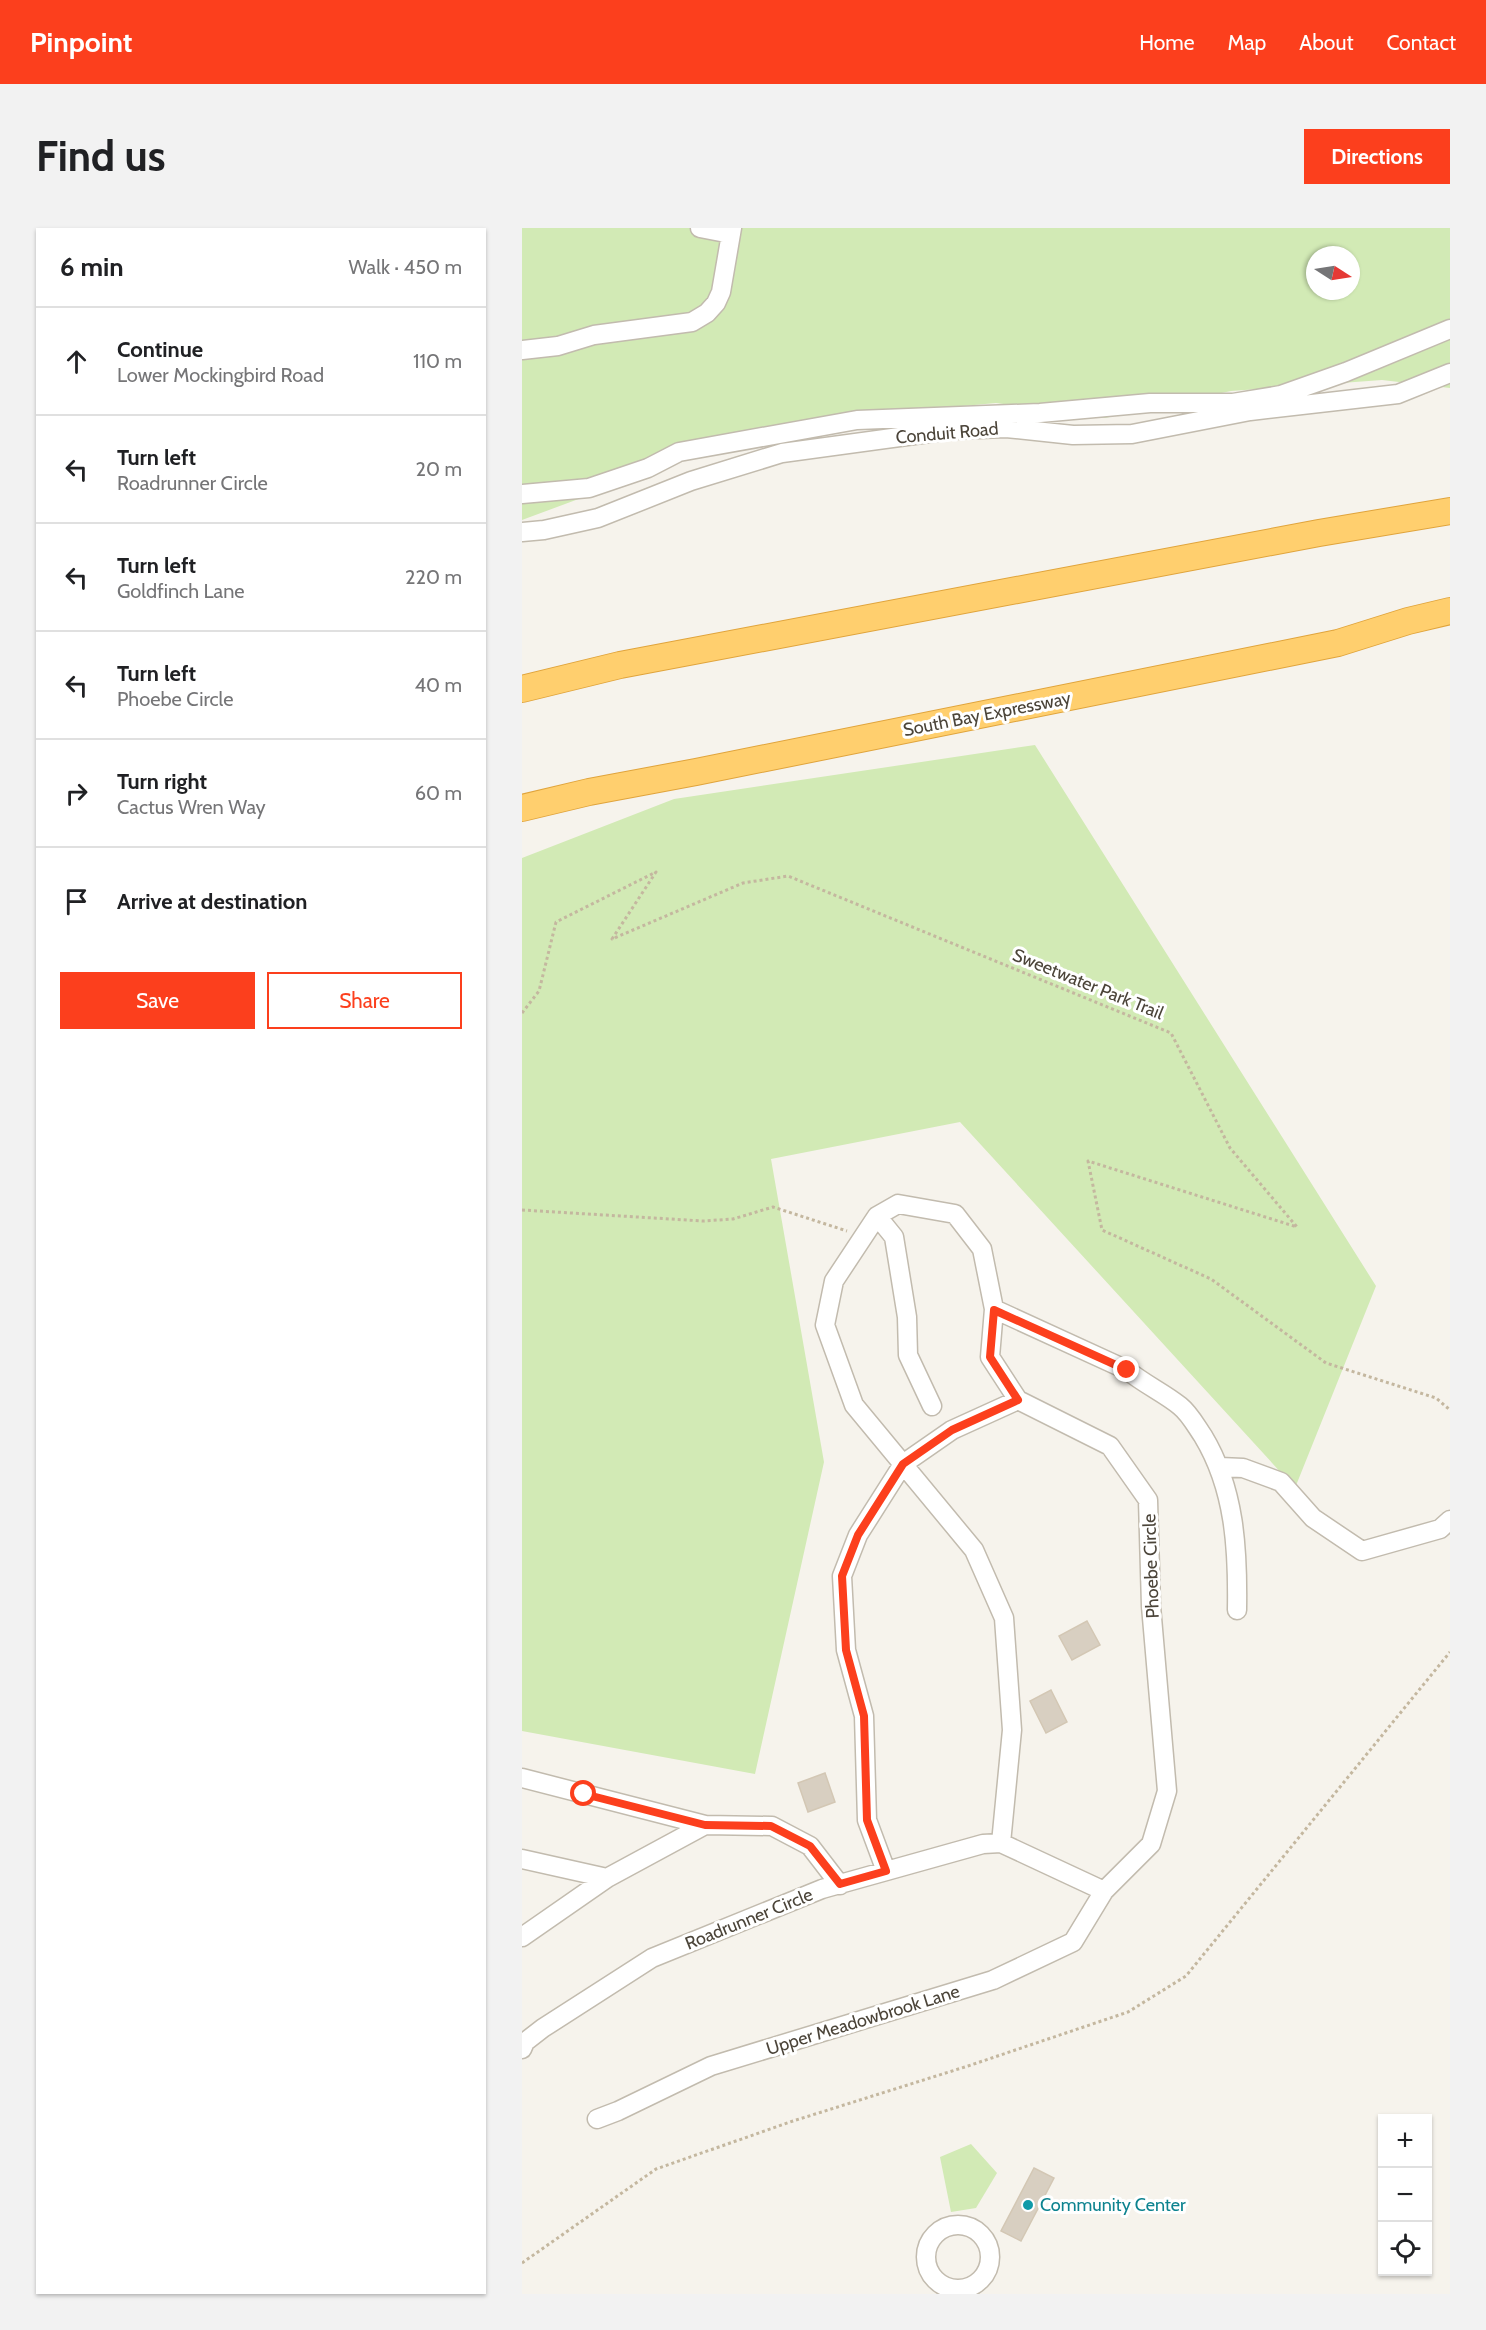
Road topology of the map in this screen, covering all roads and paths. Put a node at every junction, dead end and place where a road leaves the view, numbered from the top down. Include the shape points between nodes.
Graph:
1 (700, 228) edge
2 (732, 231) edge
3 (1450, 329) edge
4 (522, 350) edge
5 (1450, 373) edge
6 (522, 494) edge
7 (1450, 511) edge
8 (522, 532) edge
9 (1450, 611) edge
10 (522, 688) edge
11 (522, 808) edge
12 (522, 1013) edge
13 (522, 1210) edge
14 (877, 1216) junction
15 (862, 1236) junction
16 (994, 1310) junction
17 (1018, 1400) junction
18 (932, 1406) dead end
19 (1450, 1410) edge
20 (903, 1464) junction
21 (1220, 1467) junction
22 (1450, 1520) edge
23 (1237, 1610) dead end
24 (1450, 1652) edge
25 (522, 1778) edge
26 (705, 1825) junction
27 (1001, 1843) junction
28 (522, 1858) edge
29 (886, 1871) junction
30 (607, 1878) junction
31 (840, 1884) junction
32 (1104, 1891) junction
33 (522, 1936) edge
34 (522, 2049) edge
35 (597, 2119) dead end
36 (522, 2263) edge

1 - 2 street
2 - 4 street via 721,292 707,313 692,322 594,335 558,346
3 - 6 street via 1281,395 1233,403 1150,403 1040,413 857,420 679,452 648,468 589,488
5 - 8 street, Conduit Road via 1398,394 1250,411 1132,434 1073,435 1006,428 951,430 782,453 691,481 598,518
7 - 10 highway via 631,663
9 - 11 highway, South Bay Expressway via 1338,643
12 - 19 path, Sweetwater Park Trail via 539,992 556,922 656,872 612,939 743,883 788,876 1172,1033 1230,1148 1297,1227 1088,1161 1102,1230 1211,1279 1326,1364 1436,1398
13 - 15 path via 703,1221 733,1219 773,1207
14 - 15 street
14 - 16 street via 898,1204 955,1214 982,1249
14 - 18 street via 894,1237 907,1317 908,1355
15 - 20 street via 834,1281 825,1325 854,1405
16 - 17 street via 990,1357
16 - 21 street via 1127,1370 1181,1407
17 - 20 street via 952,1430
17 - 32 street, Phoebe Circle via 1110,1446 1148,1500 1151,1606 1167,1791 1151,1844
20 - 27 street via 974,1550 1004,1618 1012,1730
20 - 29 street via 858,1535 842,1576 846,1650 864,1716 867,1820
21 - 22 street via 1243,1468 1281,1482 1313,1518 1362,1551 1440,1529
21 - 23 street via 1235,1532
24 - 36 path via 1186,1976 1128,2012 656,2169
25 - 26 street
26 - 30 street
26 - 31 street via 771,1826 810,1846
27 - 29 street, Roadrunner Circle via 983,1844
27 - 32 street
28 - 30 street
29 - 31 street, Roadrunner Circle
30 - 33 street
31 - 34 street, Roadrunner Circle via 652,1958 543,2028
32 - 35 street, Upper Meadowbrook Lane via 1073,1941 993,1980 711,2066

